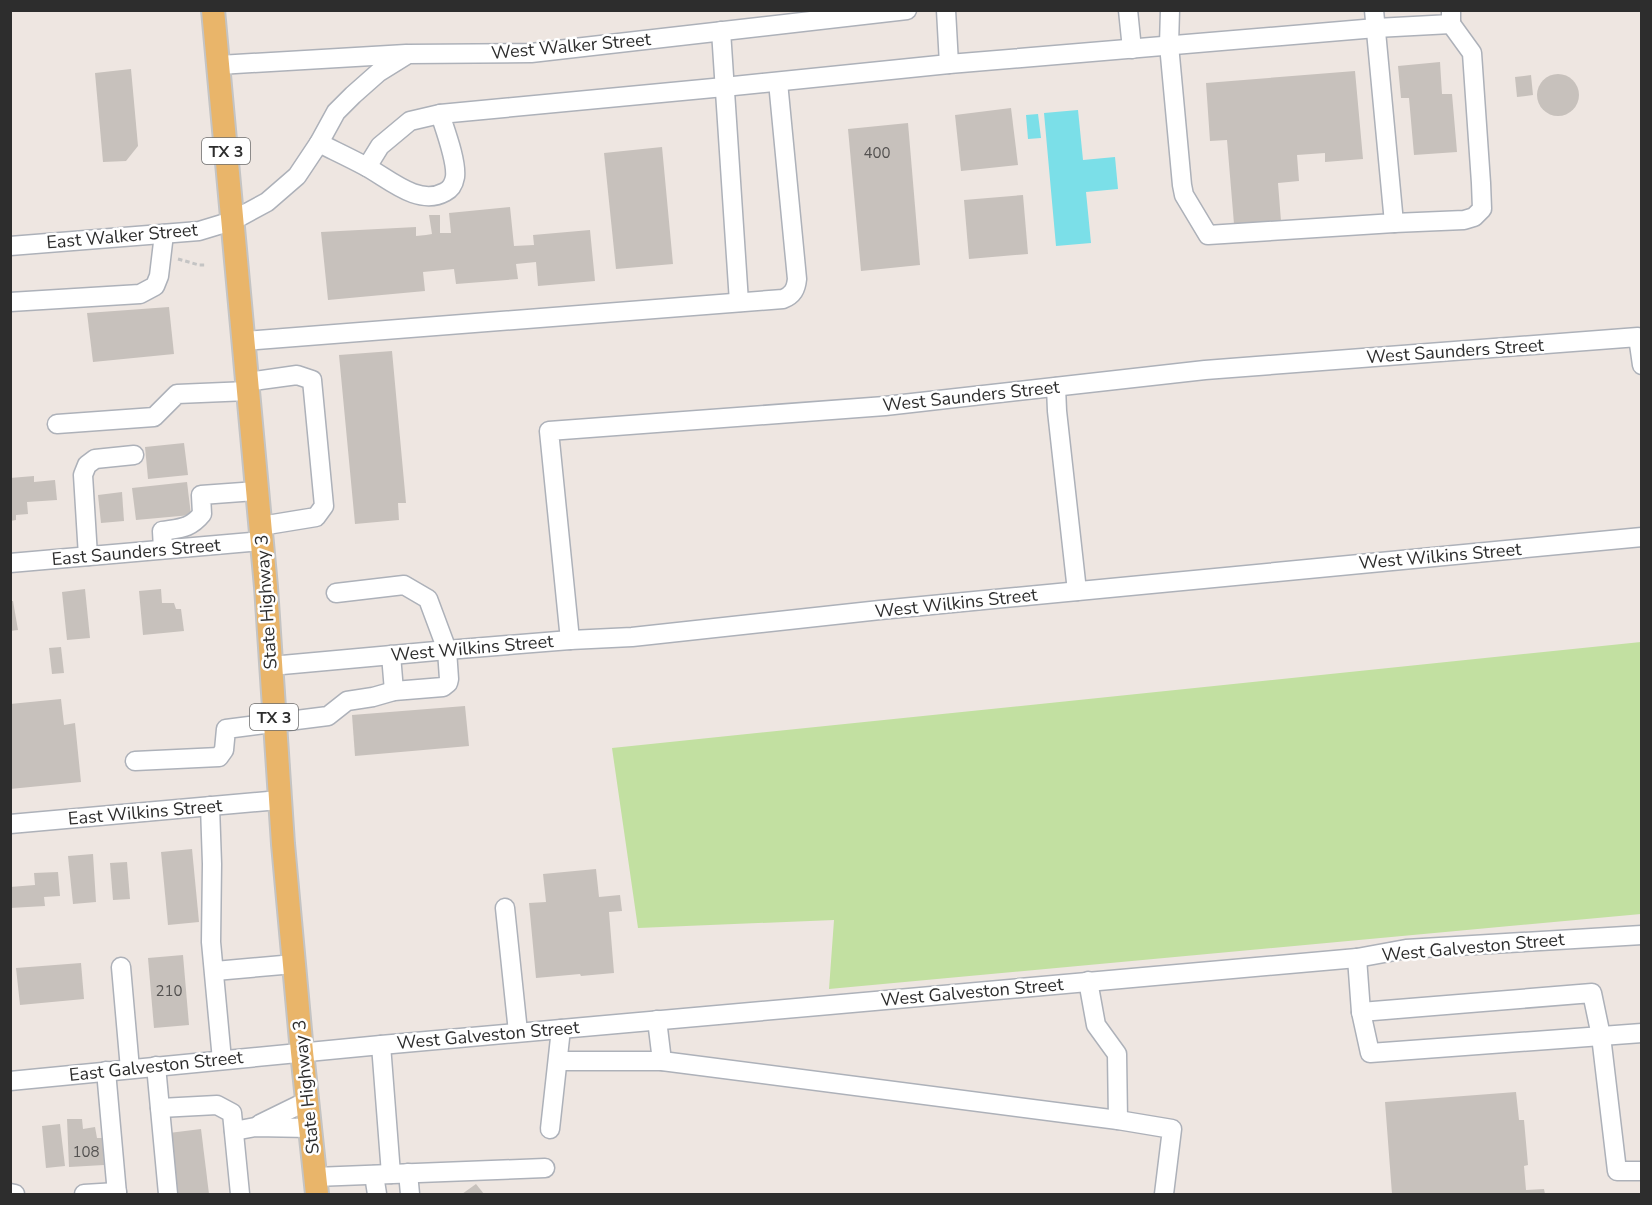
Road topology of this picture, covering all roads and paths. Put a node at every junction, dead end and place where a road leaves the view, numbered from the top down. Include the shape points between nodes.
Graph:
1 (213, 10) edge
2 (907, 10) edge
3 (946, 10) edge
4 (1128, 10) edge
5 (1170, 10) edge
6 (1451, 17) edge
7 (1375, 19) edge
8 (721, 32) junction
9 (1169, 45) junction
10 (1132, 49) junction
11 (408, 54) junction
12 (949, 64) junction
13 (219, 65) junction
14 (778, 82) junction
15 (724, 87) junction
16 (440, 114) junction
17 (320, 143) junction
18 (367, 167) junction
19 (232, 221) junction
20 (1394, 223) junction
21 (164, 234) junction
22 (10, 246) edge
23 (10, 302) edge
24 (739, 302) junction
25 (244, 341) junction
26 (1641, 365) edge
27 (248, 387) junction
28 (1056, 387) junction
29 (57, 424) dead end
30 (134, 455) dead end
31 (257, 491) junction
32 (261, 533) junction
33 (1641, 537) edge
34 (163, 549) junction
35 (88, 556) junction
36 (10, 562) edge
37 (1077, 591) junction
38 (336, 593) dead end
39 (570, 640) junction
40 (447, 650) junction
41 (391, 655) junction
42 (271, 666) junction
43 (394, 691) junction
44 (274, 722) junction
45 (135, 761) dead end
46 (279, 800) junction
47 (210, 806) junction
48 (10, 824) edge
49 (505, 908) dead end
50 (1641, 935) edge
51 (1357, 958) junction
52 (294, 964) junction
53 (121, 967) dead end
54 (215, 971) junction
55 (1088, 981) junction
56 (1361, 1012) junction
57 (657, 1020) junction
58 (561, 1029) junction
59 (518, 1032) junction
60 (1641, 1033) edge
61 (1601, 1036) junction
62 (381, 1045) junction
63 (302, 1052) junction
64 (222, 1060) junction
65 (558, 1061) junction
66 (662, 1061) junction
67 (156, 1066) junction
68 (130, 1069) junction
69 (106, 1071) junction
70 (10, 1081) edge
71 (307, 1101) junction
72 (160, 1108) junction
73 (1118, 1120) junction
74 (255, 1127) junction
75 (310, 1128) junction
76 (550, 1129) dead end
77 (234, 1131) junction
78 (545, 1168) dead end
79 (1641, 1171) edge
80 (391, 1174) junction
81 (316, 1186) edge
82 (10, 1193) edge
83 (117, 1193) edge
84 (15, 1194) edge
85 (84, 1194) edge
86 (168, 1194) edge
87 (240, 1194) edge
88 (378, 1194) edge
89 (410, 1194) edge
90 (1164, 1194) edge

1 - 13 main road, State Highway 3 / TX 3
2 - 8 street, West Walker Street
3 - 12 street
4 - 10 street
5 - 9 street
6 - 7 street
6 - 20 street via 1472,53 1482,209 1464,220
7 - 9 street
7 - 20 street
8 - 11 street, West Walker Street via 531,53
8 - 15 street
9 - 10 street
9 - 20 street via 1182,185 1208,235
10 - 12 street
11 - 13 street, West Walker Street
11 - 17 street via 379,72 336,112
12 - 14 street
13 - 19 main road, State Highway 3 / TX 3
14 - 15 street
14 - 24 street via 796,286 783,299
15 - 16 street
15 - 24 street
16 - 18 street via 410,121 380,146
16 - 18 street via 455,168 449,189 439,195 423,196
17 - 18 street
17 - 19 street via 297,176 267,202
19 - 21 street, East Walker Street via 199,231
19 - 25 main road, State Highway 3 / TX 3
21 - 22 street, East Walker Street
21 - 23 street via 155,286 140,294
24 - 25 street
25 - 27 main road, State Highway 3 / TX 3
26 - 28 street, West Saunders Street via 1638,337 1205,370
27 - 29 street via 177,394 154,417
27 - 31 main road, State Highway 3 / TX 3
27 - 32 street, East Saunders Street via 297,375 312,380 324,506 316,517
28 - 37 street
28 - 39 street, West Saunders Street via 885,406 549,431
30 - 35 street via 95,459 87,465 83,475
31 - 32 main road, State Highway 3 / TX 3
31 - 34 street via 201,495 202,514 186,528 162,531
32 - 34 street, East Saunders Street
32 - 42 main road, State Highway 3 / TX 3
33 - 37 street, West Wilkins Street
34 - 35 street, East Saunders Street
35 - 36 street, East Saunders Street
37 - 39 street, West Wilkins Street via 633,637
38 - 40 street via 404,585 428,599
39 - 40 street, West Wilkins Street
40 - 41 street, West Wilkins Street
40 - 43 street via 449,679 443,687
41 - 42 street, West Wilkins Street
41 - 43 street
42 - 44 main road, State Highway 3 / TX 3
43 - 44 street via 347,701 328,716
44 - 45 street via 226,729 224,750 219,757
44 - 46 main road, State Highway 3 / TX 3
46 - 47 street, East Wilkins Street
46 - 52 main road, State Highway 3 / TX 3
47 - 48 street, East Wilkins Street
47 - 54 street
49 - 59 street
50 - 51 street, West Galveston Street via 1406,949
51 - 55 street, West Galveston Street
51 - 56 street
52 - 54 street
52 - 63 main road, State Highway 3 / TX 3
53 - 68 street
54 - 64 street
55 - 57 street, West Galveston Street
55 - 73 street via 1096,1025 1118,1054
56 - 61 street via 1370,1053
56 - 61 street via 1592,993
57 - 58 street, West Galveston Street
57 - 66 street
58 - 59 street, West Galveston Street
58 - 65 street
59 - 62 street, West Galveston Street
60 - 61 street
61 - 79 street via 1617,1171
62 - 63 street, West Galveston Street
62 - 80 street
63 - 64 street, East Galveston Street
63 - 71 main road, State Highway 3 / TX 3
64 - 67 street, East Galveston Street
65 - 66 street
65 - 76 street
66 - 73 street
67 - 68 street, East Galveston Street
67 - 72 street
68 - 69 street, East Galveston Street
69 - 70 street, East Galveston Street
69 - 83 street
71 - 74 street
71 - 75 main road, State Highway 3 / TX 3
72 - 77 street via 217,1105 232,1113
72 - 86 street
73 - 90 street via 1172,1129
74 - 75 street
74 - 77 street
75 - 81 main road, State Highway 3 / TX 3
77 - 87 street
78 - 80 street
80 - 81 street
80 - 88 street
80 - 89 street
82 - 84 street
83 - 85 street

